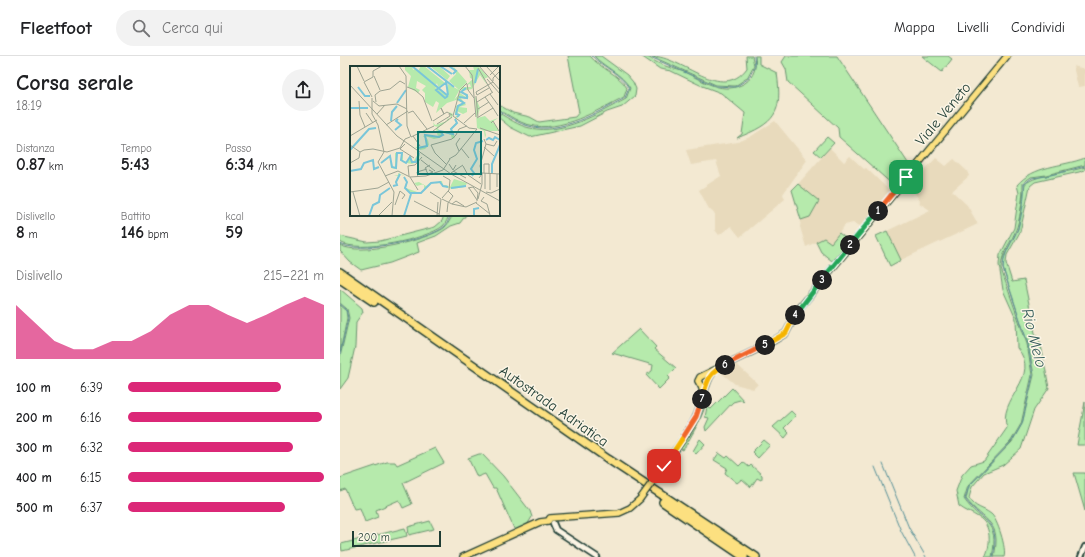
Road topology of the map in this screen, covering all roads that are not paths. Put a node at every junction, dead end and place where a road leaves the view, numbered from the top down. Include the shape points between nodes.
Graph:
1 (1007, 56) edge
2 (340, 272) edge
3 (340, 279) edge
4 (551, 521) junction
5 (1085, 546) edge
6 (463, 557) edge
7 (598, 557) edge
8 (744, 557) edge
9 (756, 557) edge
10 (1081, 557) edge

1 - 4 main road, Viale Veneto, bridge via 803,303 788,331 768,344 715,370 704,384 703,397 693,422 640,499 633,506 619,512 562,516
2 - 9 highway, Autostrada Adriatica via 608,459
3 - 8 highway, Autostrada Adriatica
4 - 6 main road, Viale Veneto via 540,522
4 - 7 street via 556,530
5 - 10 street

